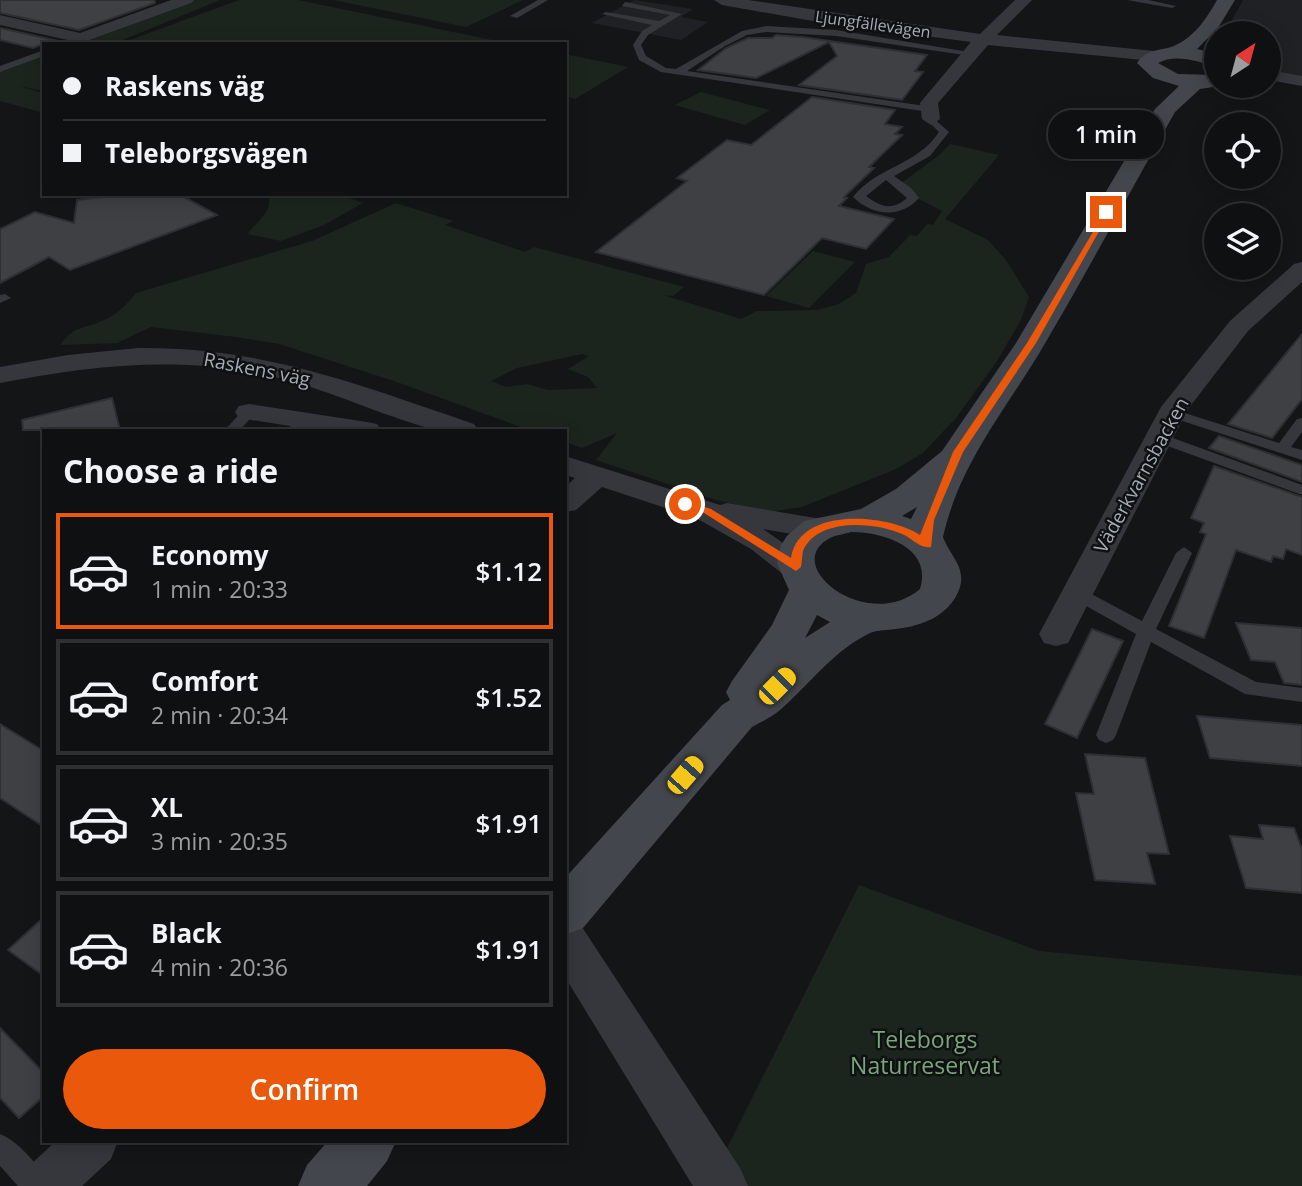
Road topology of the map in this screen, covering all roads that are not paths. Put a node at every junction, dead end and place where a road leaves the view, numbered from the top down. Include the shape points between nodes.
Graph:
1 (186, 0) edge
2 (544, 0) edge
3 (722, 0) edge
4 (1024, 0) edge
5 (1131, 0) edge
6 (1226, 0) edge
7 (625, 4) dead end
8 (1172, 6) dead end
9 (606, 14) dead end
10 (514, 16) dead end
11 (813, 16) junction
12 (0, 20) edge
13 (1214, 21) edge
14 (660, 24) junction
15 (793, 31) junction
16 (1204, 34) edge
17 (74, 41) edge
18 (977, 46) junction
19 (42, 54) edge
20 (1204, 60) edge
21 (1158, 62) junction
22 (0, 69) edge
23 (678, 72) junction
24 (1281, 78) edge
25 (1204, 80) edge
26 (1204, 82) edge
27 (1281, 82) edge
28 (1302, 83) edge
29 (1166, 109) junction
30 (930, 114) junction
31 (889, 177) dead end
32 (1297, 278) edge
33 (0, 374) edge
34 (1172, 413) junction
35 (240, 421) edge
36 (1302, 422) edge
37 (299, 425) edge
38 (353, 429) edge
39 (461, 429) edge
40 (1158, 438) junction
41 (1282, 449) junction
42 (958, 452) junction
43 (1302, 455) edge
44 (567, 466) edge
45 (596, 476) junction
46 (1302, 490) edge
47 (567, 501) edge
48 (707, 511) junction
49 (868, 521) junction
50 (821, 528) junction
51 (927, 545) junction
52 (1184, 553) dead end
53 (801, 579) junction
54 (1078, 594) junction
55 (866, 617) junction
56 (1146, 631) junction
57 (1056, 634) dead end
58 (1302, 695) edge
59 (737, 716) junction
60 (1106, 735) dead end
61 (567, 911) edge
62 (567, 941) edge
63 (91, 1143) edge
64 (365, 1143) edge
65 (0, 1147) edge
66 (36, 1186) edge
67 (46, 1186) edge
68 (328, 1186) edge
69 (722, 1186) edge

1 - 17 street
2 - 10 lane
3 - 11 street, Ljungfällevägen
4 - 18 street
5 - 8 lane
6 - 13 main road
7 - 14 lane via 678,14
9 - 14 lane
11 - 15 lane
11 - 18 street, Ljungfällevägen
12 - 17 street
14 - 23 lane via 637,44 642,58
15 - 18 lane
15 - 23 lane via 746,33
16 - 21 main road
18 - 21 street, Ljungfällevägen via 999,44
18 - 30 street via 929,103
19 - 22 lane
20 - 21 main road
21 - 25 main road via 1175,78
21 - 29 main road
23 - 30 lane
24 - 28 street
26 - 29 main road via 1193,85
27 - 28 street
29 - 42 main road via 1031,343
30 - 31 lane via 944,132 940,142
32 - 34 street, Väderkvarnsbacken via 1239,326
33 - 39 street, Raskens väg via 102,359 200,357 276,368
34 - 40 street, Väderkvarnsbacken
34 - 41 lane
35 - 37 street
36 - 41 lane
37 - 38 street
40 - 46 lane
40 - 54 street, Väderkvarnsbacken
41 - 43 lane
42 - 49 main road via 908,497
42 - 51 main road via 929,520
44 - 45 street
45 - 47 street
45 - 48 street
48 - 50 street
48 - 53 street via 770,547
49 - 50 main road
49 - 51 main road via 901,529
50 - 53 main road via 801,545 796,556
51 - 55 main road via 942,571 936,597 907,614
52 - 56 lane
53 - 55 main road via 833,608
53 - 59 main road via 801,610 747,692
54 - 56 lane
54 - 57 street, Väderkvarnsbacken
55 - 59 main road via 818,648 763,701
56 - 58 lane via 1252,690
56 - 60 lane
59 - 61 main road
62 - 69 street
63 - 67 street
64 - 68 main road
65 - 66 lane

